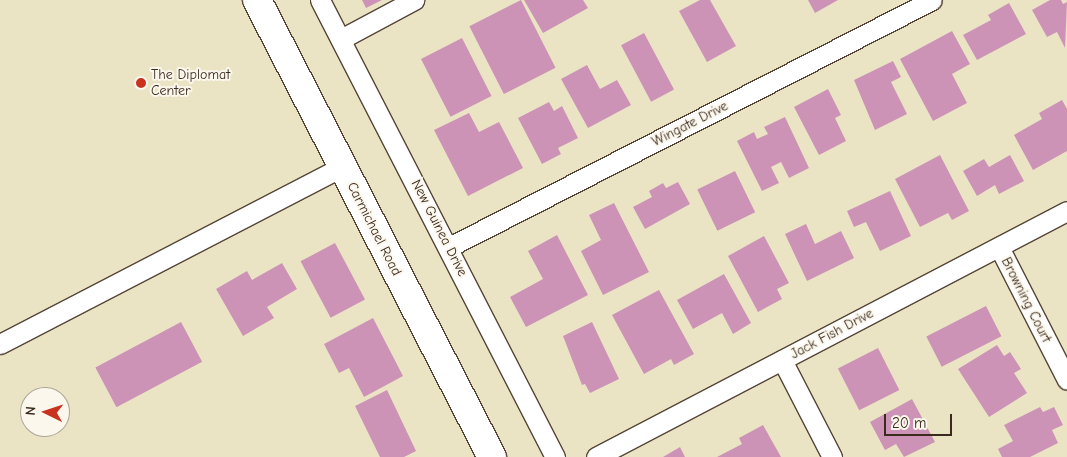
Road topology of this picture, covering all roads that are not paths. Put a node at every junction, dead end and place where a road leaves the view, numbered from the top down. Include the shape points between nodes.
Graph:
1 (257, 0) edge
2 (320, 0) edge
3 (414, 0) edge
4 (932, 0) edge
5 (341, 39) junction
6 (342, 167) junction
7 (1067, 211) edge
8 (449, 247) junction
9 (999, 247) junction
10 (0, 344) edge
11 (782, 360) junction
12 (1067, 380) edge
13 (491, 457) edge
14 (555, 457) edge
15 (596, 457) edge
16 (832, 457) edge

1 - 6 main road, Carmichael Road
2 - 5 street, New Guinea Drive
3 - 5 street
4 - 8 street, Wingate Drive
5 - 8 street, New Guinea Drive
6 - 10 street
6 - 13 main road, Carmichael Road
7 - 9 street, Jack Fish Drive
8 - 14 street, New Guinea Drive
9 - 11 street, Jack Fish Drive
9 - 12 street, Browning Court
11 - 15 street, Jack Fish Drive
11 - 16 street

